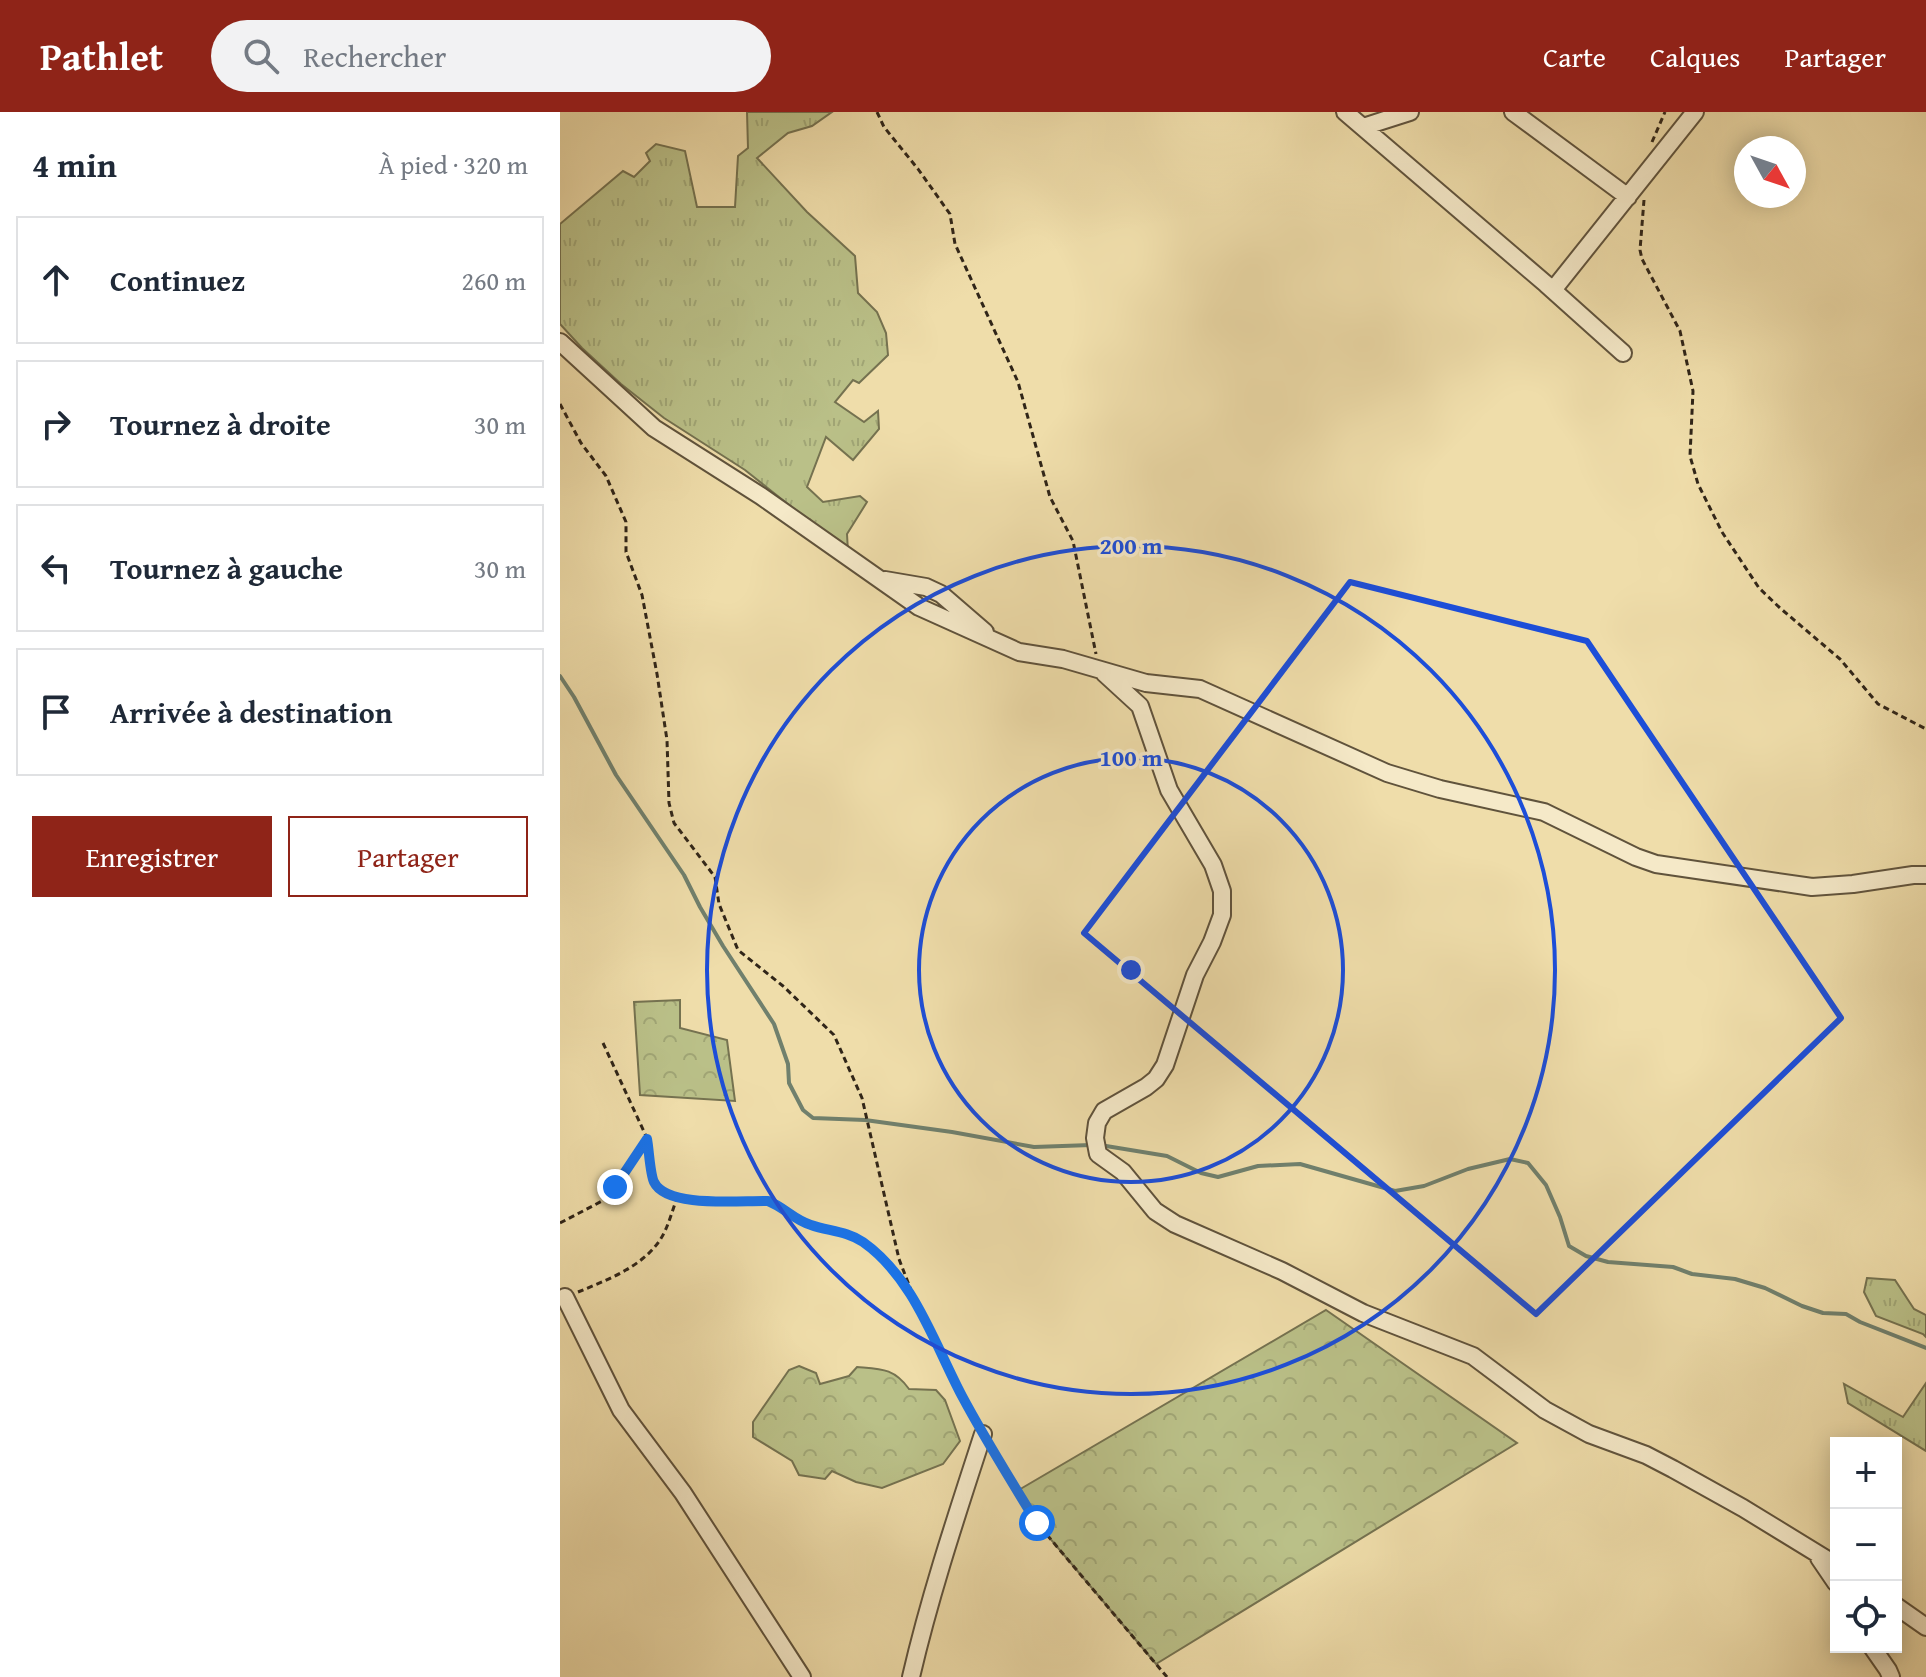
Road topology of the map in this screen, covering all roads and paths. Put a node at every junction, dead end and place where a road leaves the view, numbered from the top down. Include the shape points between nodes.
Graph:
1 (877, 112) edge
2 (1345, 112) edge
3 (1410, 112) edge
4 (1513, 112) edge
5 (1665, 112) edge
6 (1695, 112) edge
7 (1363, 127) junction
8 (1649, 150) dead end
9 (1636, 195) junction
10 (1553, 290) junction
11 (560, 342) edge
12 (1623, 353) dead end
13 (560, 404) edge
14 (1100, 670) junction
15 (1926, 729) edge
16 (1926, 875) edge
17 (603, 1043) dead end
18 (647, 1139) junction
19 (677, 1198) junction
20 (560, 1223) edge
21 (565, 1297) joint
22 (914, 1298) junction
23 (983, 1434) junction
24 (1814, 1552) junction
25 (1830, 1561) edge
26 (1835, 1581) edge
27 (1902, 1610) edge
28 (1926, 1627) edge
29 (1876, 1653) edge
30 (802, 1677) edge
31 (911, 1677) edge
32 (1167, 1677) edge
33 (1891, 1677) edge

1 - 14 path via 950,214 955,244 1018,382 1050,497 1073,541
2 - 7 street
3 - 7 street
4 - 9 street
5 - 8 path
6 - 9 street
7 - 10 street
9 - 10 street
9 - 15 path via 1642,259 1680,331 1693,391 1690,456 1722,532 1759,588 1840,659 1878,704
10 - 12 street
11 - 14 street via 654,428 919,607 1019,652
13 - 22 path via 606,476 626,522 626,552 642,595 657,674 674,823 715,877 719,904 738,950 834,1035 862,1098 899,1259
14 - 16 street via 1146,683 1200,689 1387,773 1544,812 1656,864 1812,887
14 - 24 street via 1140,706 1169,790 1213,865 1222,891 1222,915 1165,1065 1146,1087 1104,1111 1097,1123 1098,1154 1175,1224 1363,1313 1473,1356 1545,1410 1589,1434 1646,1455
17 - 18 path
18 - 19 path via 654,1183
18 - 20 path via 604,1200
19 - 21 path via 659,1241 642,1258 620,1274
19 - 22 path via 768,1201 810,1225 849,1234 878,1255
21 - 30 street via 621,1410 683,1493
22 - 23 path
23 - 31 street
23 - 32 path via 1037,1523
24 - 25 street
24 - 26 street
27 - 28 street
29 - 33 street

